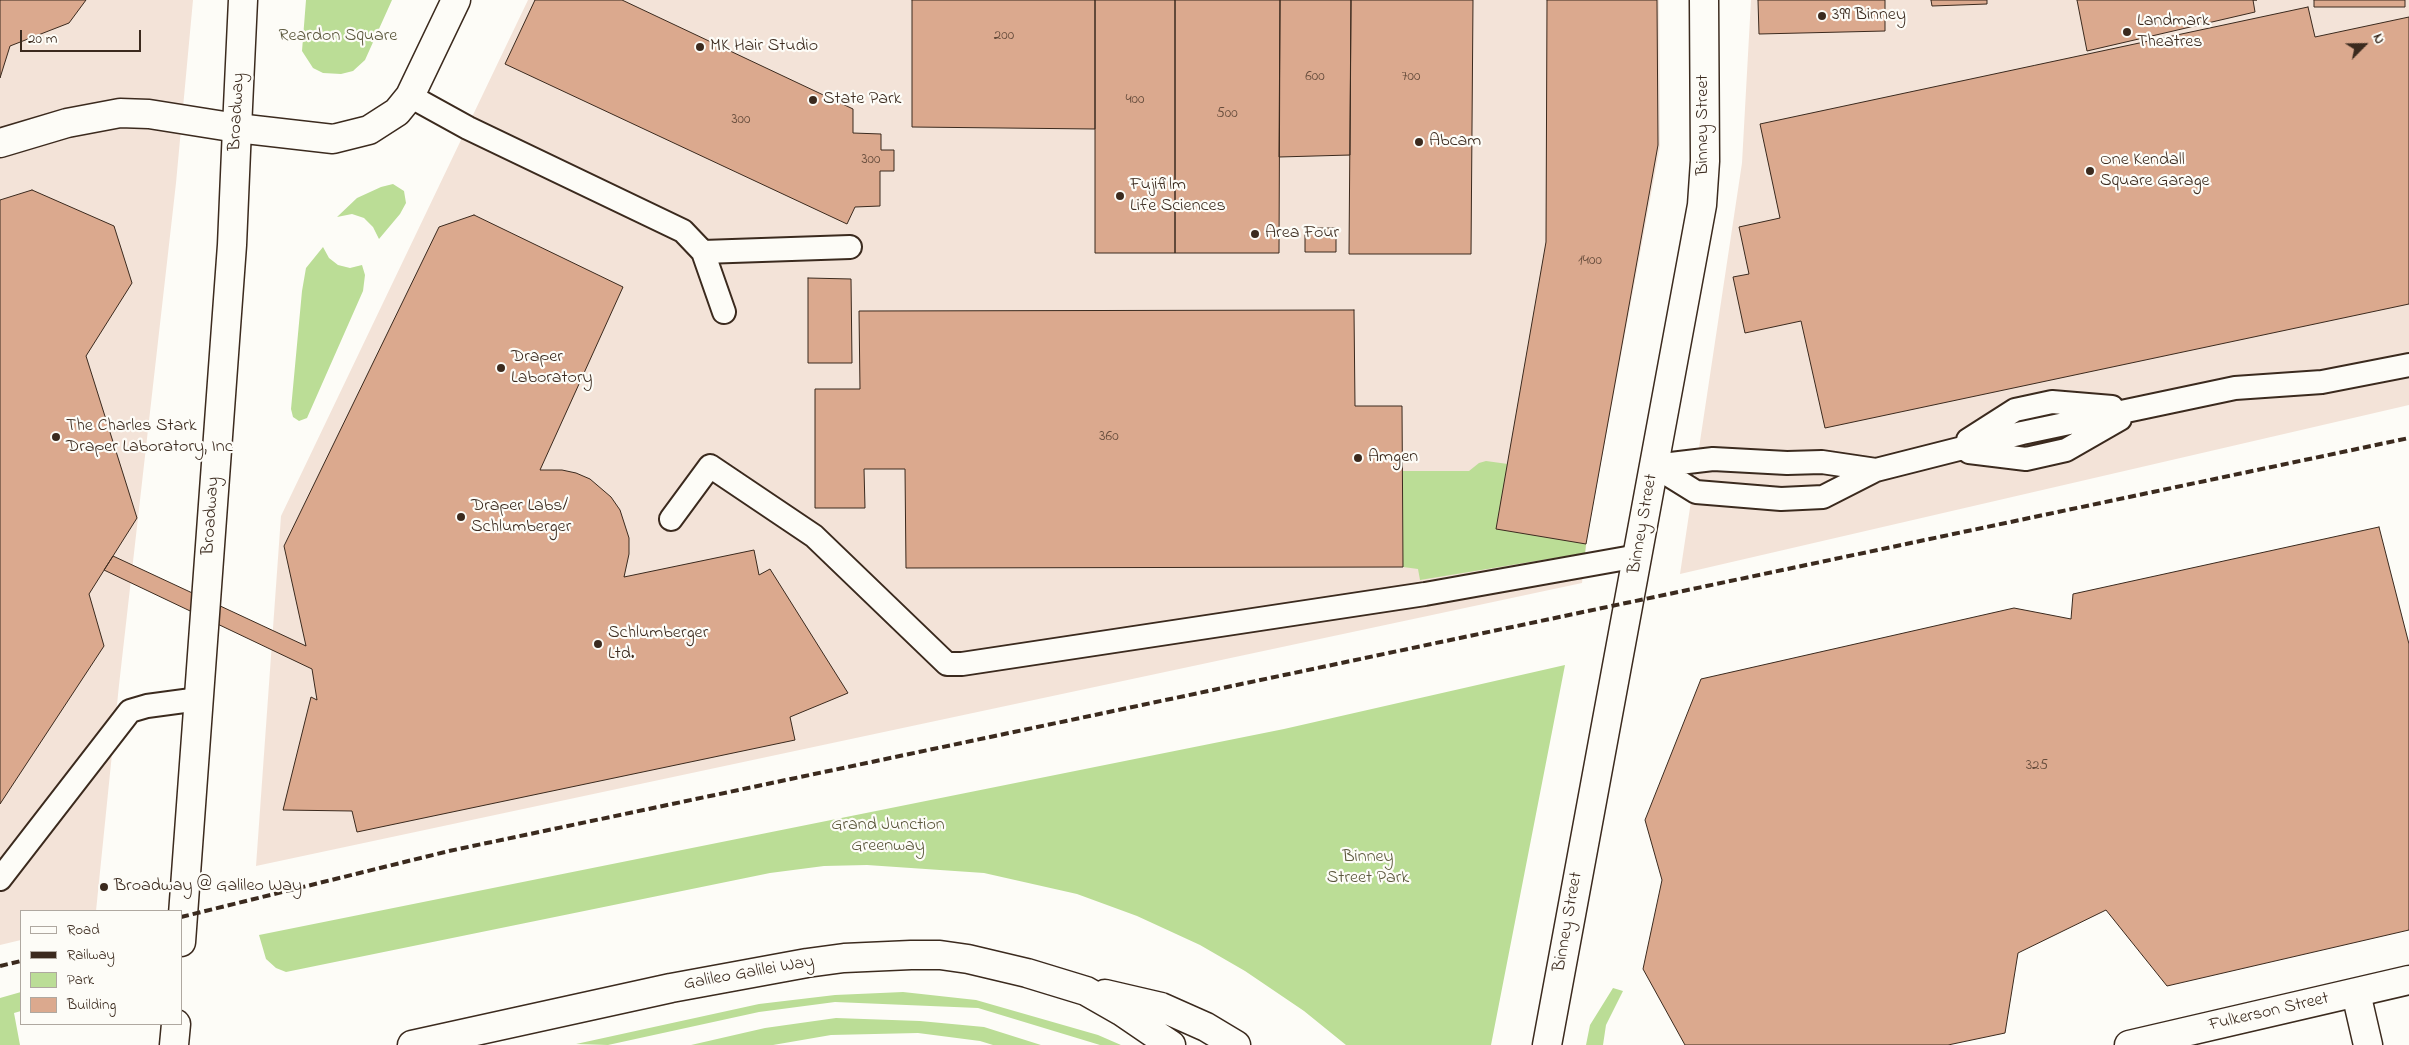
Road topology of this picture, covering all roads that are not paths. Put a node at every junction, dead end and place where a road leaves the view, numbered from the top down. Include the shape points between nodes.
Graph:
1 (243, 0) edge
2 (456, 0) edge
3 (1704, 0) edge
4 (410, 96) junction
5 (237, 128) junction
6 (0, 143) edge
7 (850, 247) dead end
8 (703, 252) junction
9 (724, 312) dead end
10 (2409, 364) edge
11 (1654, 466) junction
12 (1876, 470) junction
13 (672, 520) dead end
14 (1638, 556) junction
15 (199, 699) junction
16 (0, 879) edge
17 (182, 928) edge
18 (2409, 980) edge
19 (1086, 992) junction
20 (2356, 993) junction
21 (176, 1025) edge
22 (174, 1045) edge
23 (412, 1045) edge
24 (1171, 1045) edge
25 (1236, 1045) edge
26 (1547, 1045) edge
27 (2129, 1045) edge
28 (2368, 1045) edge

1 - 5 main road, Broadway
2 - 4 main road
3 - 11 main road, Binney Street via 1705,161 1702,205
4 - 5 main road via 397,112 369,130 333,139
4 - 8 lane via 468,128 683,231
5 - 6 main road via 149,114 120,113 76,121
5 - 15 main road, Broadway via 232,245
7 - 8 lane
8 - 9 lane
10 - 12 lane via 2322,382 2235,388
11 - 12 lane via 1713,459 1822,462
11 - 12 lane via 1696,492 1781,499 1823,497
11 - 14 main road, Binney Street
13 - 14 lane via 710,466 814,536 947,664 1425,594
14 - 26 main road, Binney Street
15 - 16 lane via 130,711
15 - 17 main road, Broadway
18 - 20 main road, Fulkerson Street
19 - 23 main road, Galileo Galilei Way via 995,965 940,955 844,958 672,988
19 - 24 main road, Galileo Galilei Way
19 - 25 main road, Galileo Galilei Way via 1136,999 1161,1007
20 - 27 main road, Fulkerson Street
20 - 28 main road
21 - 22 main road

